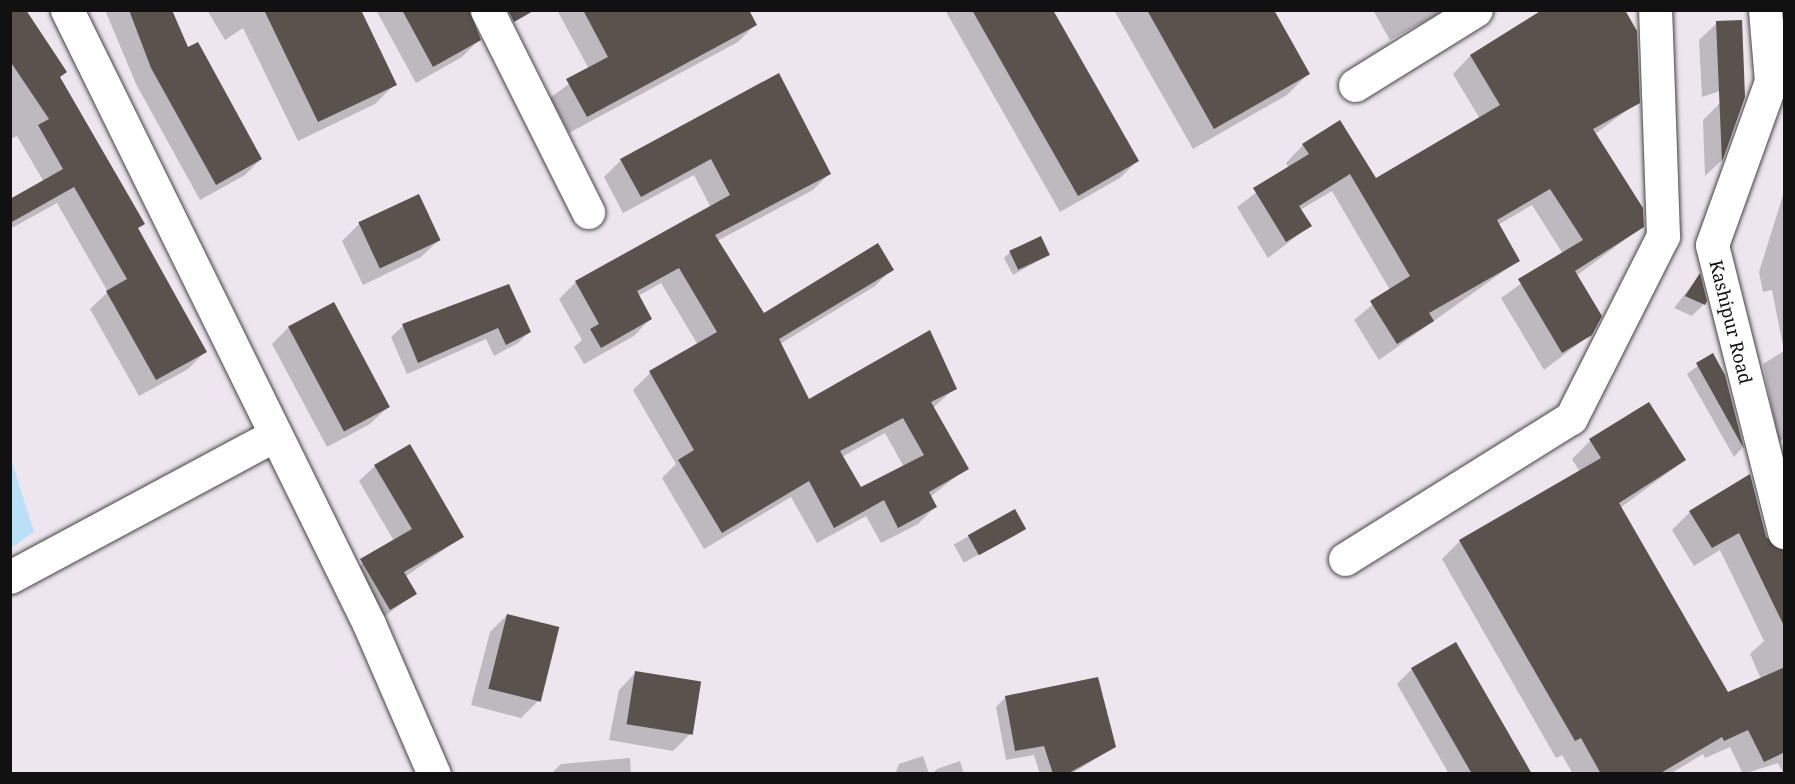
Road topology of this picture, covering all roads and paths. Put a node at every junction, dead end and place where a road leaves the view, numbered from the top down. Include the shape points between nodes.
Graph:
1 (67, 10) edge
2 (487, 10) edge
3 (1476, 10) edge
4 (1655, 10) edge
5 (1765, 10) edge
6 (1778, 79) edge
7 (1355, 86) dead end
8 (588, 212) dead end
9 (275, 435) junction
10 (1785, 532) edge
11 (1345, 559) dead end
12 (10, 577) edge
13 (434, 774) edge

1 - 9 street
2 - 8 street
3 - 7 street
4 - 11 street via 1663,236 1570,418
5 - 6 street, Kashipur Road
6 - 10 street, Kashipur Road via 1712,244
9 - 12 street
9 - 13 street via 369,624

